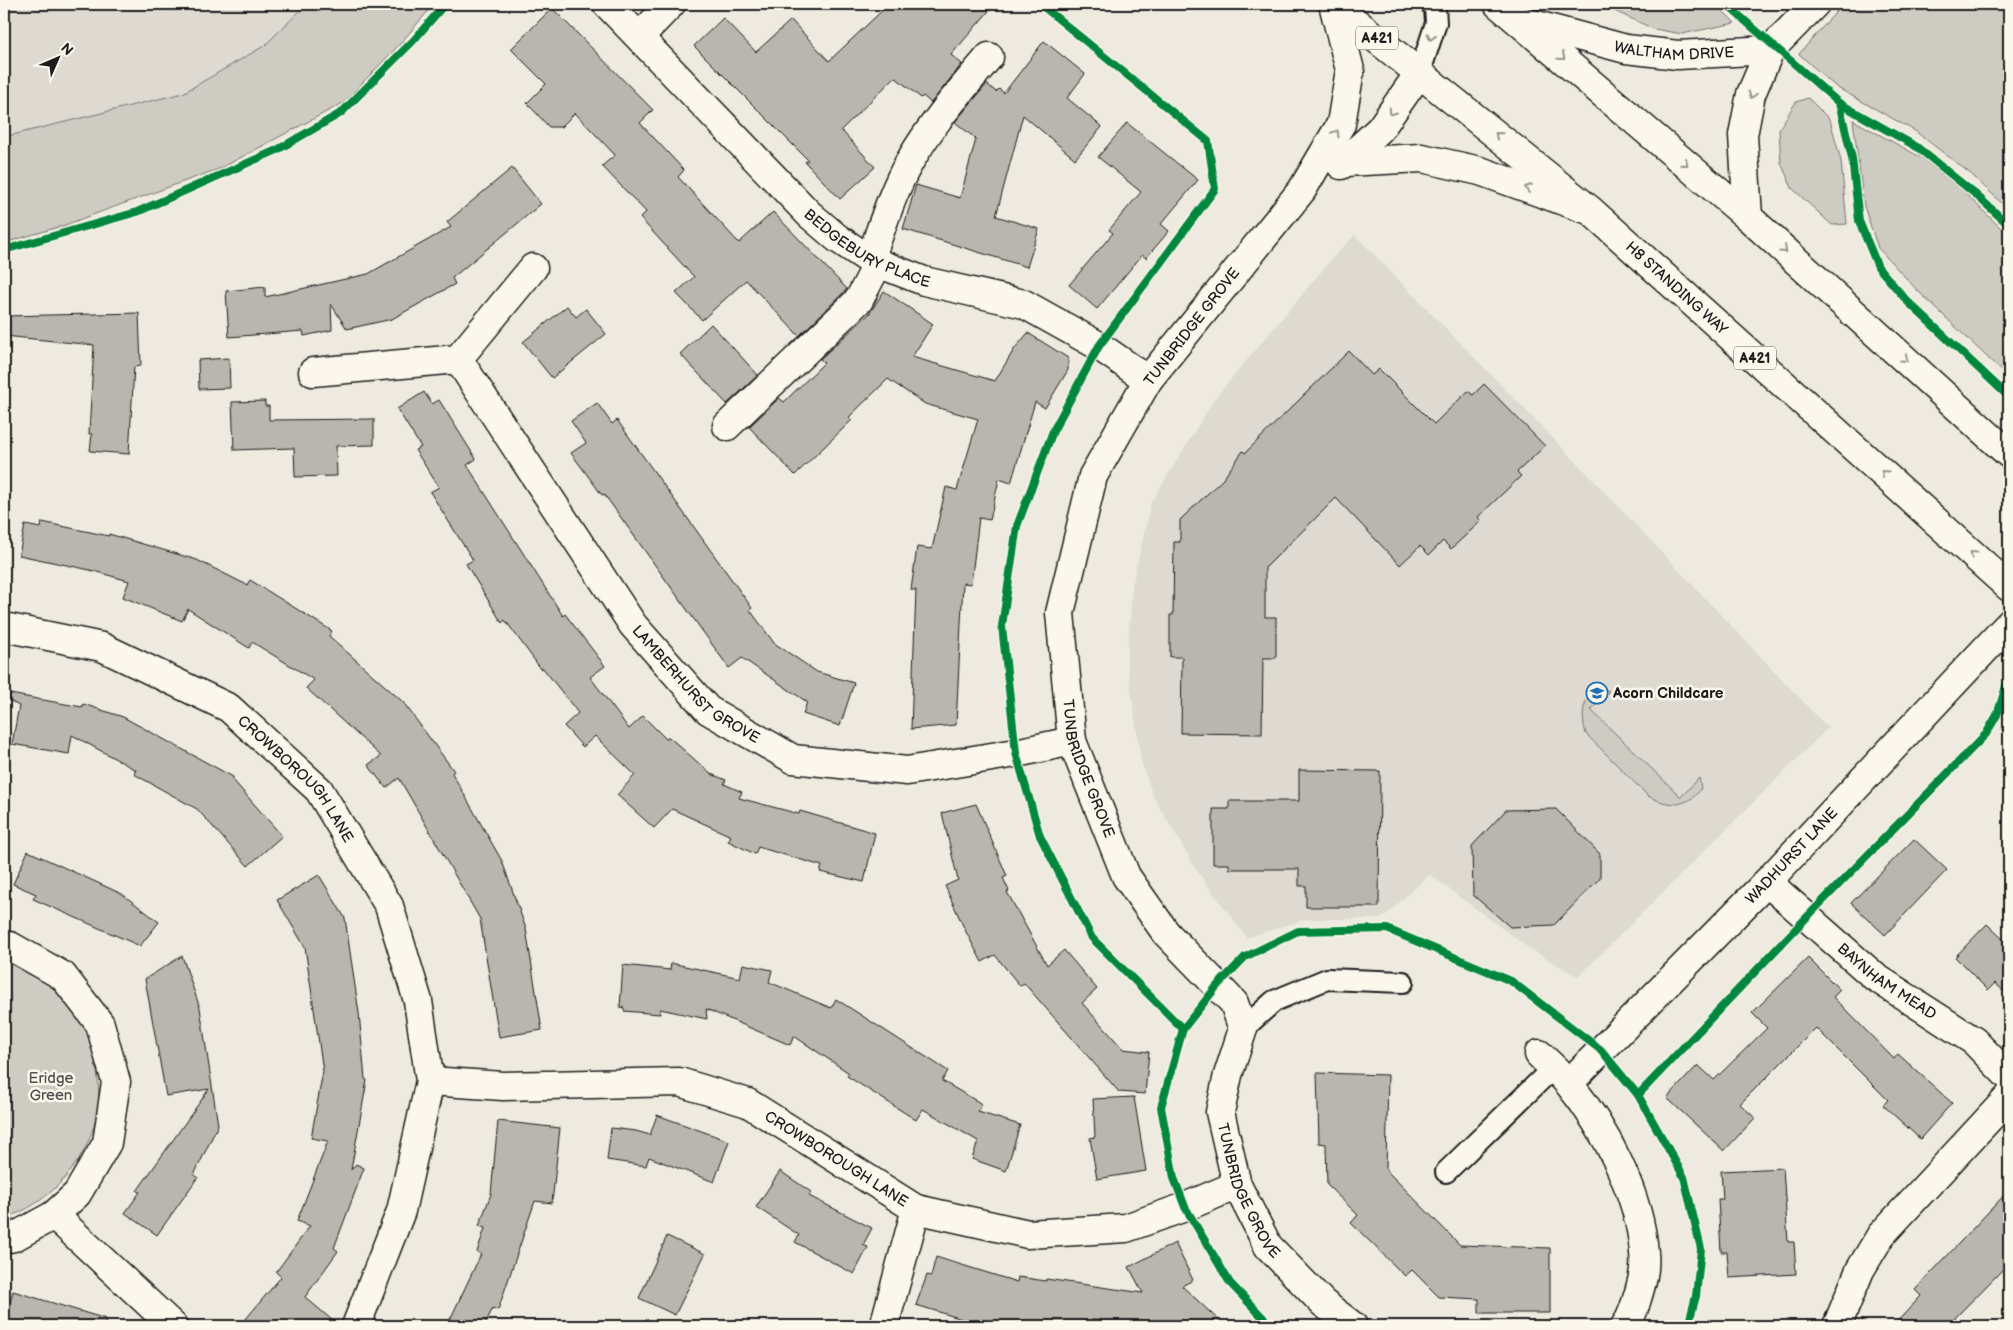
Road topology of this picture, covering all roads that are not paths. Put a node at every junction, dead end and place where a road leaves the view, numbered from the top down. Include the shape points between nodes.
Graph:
1 (608, 4) edge
2 (671, 4) edge
3 (1333, 4) edge
4 (1431, 4) edge
5 (1815, 4) edge
6 (1508, 12) edge
7 (640, 36) junction
8 (1770, 50) junction
9 (989, 57) dead end
10 (1420, 72) junction
11 (1345, 162) junction
12 (1302, 190) junction
13 (1590, 210) junction
14 (1748, 217) junction
15 (874, 262) junction
16 (533, 268) dead end
17 (458, 359) junction
18 (313, 372) dead end
19 (1148, 380) junction
20 (727, 426) dead end
21 (2001, 447) edge
22 (2009, 587) edge
23 (2009, 624) edge
24 (4, 627) edge
25 (1072, 741) junction
26 (1767, 882) junction
27 (10, 946) dead end
28 (1403, 982) dead end
29 (1243, 1029) junction
30 (1554, 1069) junction
31 (2009, 1077) edge
32 (430, 1081) junction
33 (2009, 1097) edge
34 (1446, 1172) dead end
35 (1237, 1185) junction
36 (916, 1209) junction
37 (54, 1215) junction
38 (4, 1239) edge
39 (173, 1326) edge
40 (356, 1326) edge
41 (884, 1326) edge
42 (1353, 1326) edge
43 (1625, 1326) edge
44 (1837, 1326) edge

1 - 7 main road, BEDGEBURY PLACE
2 - 7 main road
3 - 10 main road, H8 STANDING WAY / A421
12 -> 3 main road, TUNBRIDGE GROVE via 1341,124 1350,70
4 -> 10 lane via 1435,7 1436,23
5 - 8 main road
6 - 8 main road, WALTHAM DRIVE via 1626,50 1678,55
6 -> 14 main road
7 - 15 main road, BEDGEBURY PLACE via 809,214 837,238
8 -> 14 main road via 1751,94 1743,135
9 - 15 main road via 934,122 910,161 893,194
10 -> 11 main road, TUNBRIDGE GROVE via 1380,129
13 -> 10 main road, H8 STANDING WAY / A421
11 - 12 main road, TUNBRIDGE GROVE
13 -> 11 main road via 1480,171 1422,158
12 - 19 main road, TUNBRIDGE GROVE
22 -> 13 main road, H8 STANDING WAY / A421
14 -> 21 main road
15 - 19 main road, BEDGEBURY PLACE via 924,281 1024,304 1099,346
15 - 20 main road via 859,300
16 - 17 main road
17 - 18 main road
17 - 25 main road, LAMBERHURST GROVE via 633,625 708,710 793,759 907,771 1016,754
19 - 25 main road, TUNBRIDGE GROVE via 1092,476 1060,613
23 - 26 main road, WADHURST LANE
24 - 32 main road, CROWBOROUGH LANE via 102,647 229,708 319,790 389,906 418,1000
25 - 29 main road, TUNBRIDGE GROVE via 1126,876 1166,933 1234,1003
26 - 30 main road, WADHURST LANE
26 - 31 main road, BAYNHAM MEAD via 1875,977 1974,1041
27 - 37 main road via 63,976 90,1010 100,1024 116,1082 108,1142 77,1194
28 - 29 lane via 1327,979 1274,1001
29 - 35 main road, TUNBRIDGE GROVE via 1220,1112
30 - 34 lane
30 - 43 main road via 1602,1130 1636,1212 1644,1253 1643,1279 1630,1320
32 - 36 main road, CROWBOROUGH LANE via 503,1086 679,1082 748,1103
32 - 40 main road, CROWBOROUGH LANE via 401,1211
33 - 44 main road via 1880,1236 1860,1270
35 - 36 main road, CROWBOROUGH LANE via 1126,1228 1028,1234
35 - 42 main road, TUNBRIDGE GROVE via 1268,1246 1323,1303
36 - 41 main road
37 - 38 main road via 14,1237
37 - 39 main road

